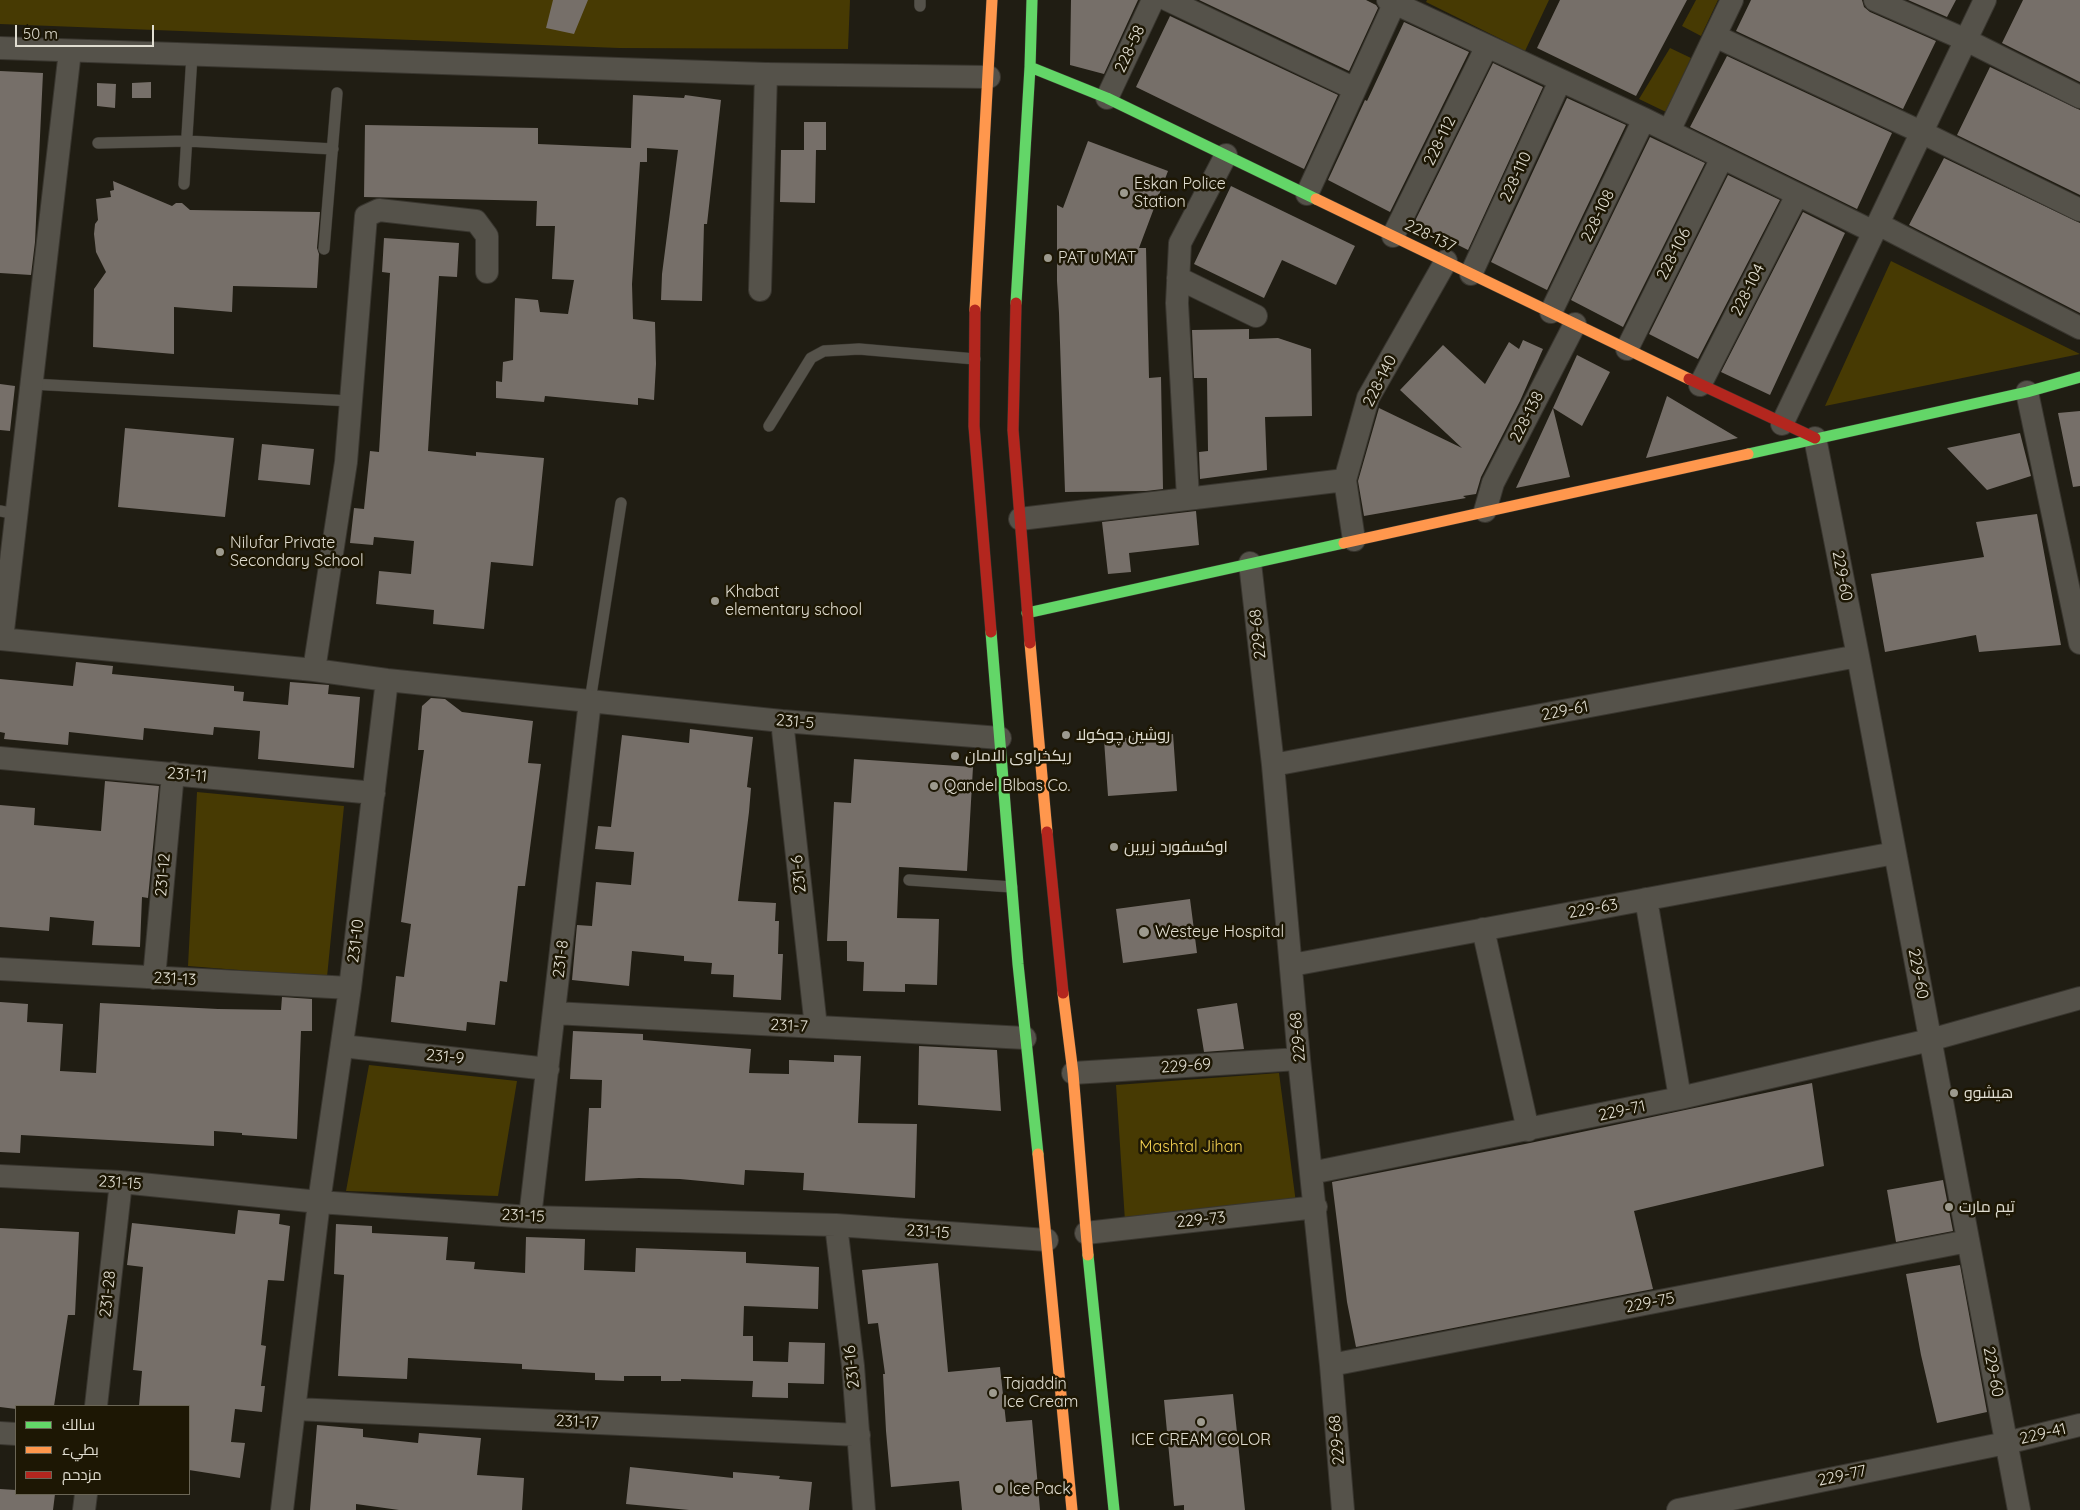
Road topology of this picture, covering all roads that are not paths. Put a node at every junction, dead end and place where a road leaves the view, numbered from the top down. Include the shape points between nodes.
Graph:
1 (992, 0) edge
2 (1032, 0) edge
3 (1154, 0) edge
4 (1168, 0) edge
5 (1732, 0) edge
6 (1875, 0) edge
7 (1985, 0) edge
8 (1393, 1) edge
9 (1715, 36) junction
10 (1966, 40) junction
11 (1487, 46) junction
12 (0, 48) edge
13 (70, 51) junction
14 (192, 55) junction
15 (1030, 67) junction
16 (766, 74) junction
17 (989, 77) junction
18 (1560, 81) junction
19 (1355, 90) junction
20 (337, 93) dead end
21 (2080, 97) edge
22 (1107, 98) junction
23 (1644, 119) junction
24 (1669, 132) junction
25 (1922, 132) junction
26 (187, 142) junction
27 (98, 143) dead end
28 (333, 149) junction
29 (1226, 154) junction
30 (1722, 158) junction
31 (184, 184) dead end
32 (1307, 194) junction
33 (1797, 195) junction
34 (2080, 210) edge
35 (1876, 228) junction
36 (1393, 236) junction
37 (324, 249) dead end
38 (1446, 261) junction
39 (487, 272) dead end
40 (1471, 274) junction
41 (1178, 278) junction
42 (760, 290) dead end
43 (1551, 312) junction
44 (1256, 316) dead end
45 (1575, 324) junction
46 (2080, 328) edge
47 (1627, 349) junction
48 (974, 359) junction
49 (2080, 377) edge
50 (31, 384) junction
51 (1700, 385) junction
52 (2026, 392) junction
53 (351, 401) junction
54 (1782, 424) junction
55 (769, 426) dead end
56 (1815, 438) junction
57 (1345, 480) junction
58 (1188, 498) junction
59 (621, 503) dead end
60 (1485, 511) junction
61 (8, 512) edge
62 (1020, 519) junction
63 (1354, 540) junction
64 (1250, 563) junction
65 (2077, 611) edge
66 (1027, 613) junction
67 (1, 639) edge
68 (2080, 643) edge
69 (1858, 656) junction
70 (314, 670) junction
71 (387, 680) junction
72 (590, 701) junction
73 (782, 721) junction
74 (1000, 738) junction
75 (0, 758) edge
76 (1272, 765) junction
77 (173, 773) junction
78 (374, 793) junction
79 (1895, 853) junction
80 (909, 880) dead end
81 (1012, 887) junction
82 (1646, 899) junction
83 (1483, 929) junction
84 (1292, 965) junction
85 (0, 969) edge
86 (154, 978) junction
87 (350, 988) junction
88 (2080, 998) edge
89 (554, 1013) junction
90 (816, 1027) junction
91 (1025, 1038) junction
92 (1930, 1040) junction
93 (342, 1046) junction
94 (1299, 1059) junction
95 (548, 1069) junction
96 (1073, 1073) junction
97 (1680, 1098) junction
98 (1528, 1130) junction
99 (1311, 1173) junction
100 (0, 1176) edge
101 (121, 1182) junction
102 (319, 1202) junction
103 (1316, 1207) junction
104 (530, 1217) junction
105 (836, 1225) junction
106 (1086, 1233) junction
107 (1047, 1240) junction
108 (1968, 1241) junction
109 (1331, 1365) junction
110 (96, 1405) edge
111 (294, 1409) junction
112 (2080, 1425) edge
113 (0, 1433) edge
114 (15, 1434) edge
115 (859, 1435) junction
116 (2006, 1443) junction
117 (86, 1495) edge
118 (84, 1510) edge
119 (282, 1510) edge
120 (864, 1510) edge
121 (1072, 1510) edge
122 (1114, 1510) edge
123 (1343, 1510) edge
124 (1678, 1510) edge
125 (2019, 1510) edge

1 - 17 main road
2 - 15 main road
3 - 22 street, 228-58
4 - 19 street
5 - 9 street
6 - 10 street
7 - 10 street
8 - 11 street
8 - 19 street
9 - 24 street
9 - 25 street
10 - 21 street
10 - 25 street
11 - 18 street
11 - 36 street, 228-112
12 - 13 street
13 - 14 street
13 - 50 street
14 - 16 street
14 - 26 lane
15 - 22 main road, 228-137
15 - 62 main road via 1011,316 1013,430
16 - 17 street
16 - 42 street
17 - 48 main road via 979,315
18 - 23 street
18 - 40 street, 228-110
19 - 32 street
20 - 28 lane
22 - 29 main road, 228-137
23 - 24 street
23 - 43 street, 228-108
24 - 30 street
25 - 34 street
25 - 35 street
26 - 27 lane
26 - 28 lane
26 - 31 lane
28 - 37 lane
29 - 32 main road, 228-137
29 - 41 street via 1180,243
30 - 33 street
30 - 47 street, 228-106
32 - 36 main road, 228-137
33 - 35 street
33 - 51 street, 228-104
35 - 46 street
35 - 54 street
36 - 38 main road, 228-137
38 - 40 main road, 228-137
38 - 57 street, 228-140 via 1368,398
39 - 53 street via 486,236 476,221 378,210 366,216
40 - 43 main road, 228-137
41 - 44 street
41 - 58 street
43 - 45 main road, 228-137
45 - 47 main road, 228-137
45 - 60 street, 228-138 via 1493,483
47 - 51 main road, 228-137
48 - 55 lane via 859,349 824,351 812,358
48 - 74 main road via 974,426
49 - 52 main road
50 - 53 lane
50 - 61 street
51 - 54 main road, 228-137
52 - 56 main road
52 - 65 street
53 - 70 street via 346,462
54 - 56 main road, 228-137
56 - 60 main road
56 - 69 street, 229-60
57 - 58 street
57 - 63 street, 228-140
58 - 62 street
59 - 72 lane
60 - 63 main road
61 - 67 street
62 - 66 main road
63 - 64 main road
64 - 66 main road
64 - 76 street, 229-68
65 - 68 street
66 - 96 main road via 1059,959
67 - 70 street, 231-5
69 - 76 street, 229-61
69 - 79 street, 229-60
70 - 71 street, 231-5
71 - 72 street, 231-5
71 - 78 street, 231-10
72 - 73 street, 231-5
72 - 89 street, 231-8
73 - 74 street, 231-5
73 - 90 street, 231-6
74 - 81 main road
75 - 77 street, 231-11
76 - 84 street, 229-68
77 - 78 street, 231-11
77 - 86 street, 231-12
78 - 87 street, 231-10
79 - 82 street, 229-63
79 - 92 street, 229-60
80 - 81 lane
81 - 91 main road
82 - 83 street, 229-63
82 - 97 street
83 - 84 street, 229-63
83 - 98 street
84 - 94 street, 229-68
85 - 86 street, 231-13
86 - 87 street, 231-13
87 - 93 street, 231-10
88 - 92 street, 229-71
89 - 90 street, 231-7
89 - 95 street, 231-8
90 - 91 street, 231-7
91 - 107 main road
92 - 97 street, 229-71
92 - 108 street, 229-60
93 - 95 street, 231-9
93 - 102 street, 231-10
94 - 96 street, 229-69
94 - 99 street, 229-68
95 - 104 street, 231-8
96 - 106 main road
97 - 98 street, 229-71
98 - 99 street, 229-71
99 - 103 street, 229-68
100 - 101 street, 231-15
101 - 102 street, 231-15
101 - 110 street, 231-28
102 - 104 street, 231-15
102 - 111 street, 231-10
103 - 106 street, 229-73
103 - 109 street, 229-68
104 - 105 street, 231-15
105 - 107 street, 231-15
105 - 115 street, 231-16
106 - 122 main road
107 - 121 main road
108 - 109 street, 229-75
108 - 116 street, 229-60
109 - 123 street, 229-68
111 - 115 street, 231-17
111 - 119 street, 231-10
112 - 116 street, 229-41
113 - 114 street
115 - 120 street, 231-16
116 - 124 street, 229-77
116 - 125 street, 229-60
117 - 118 street

